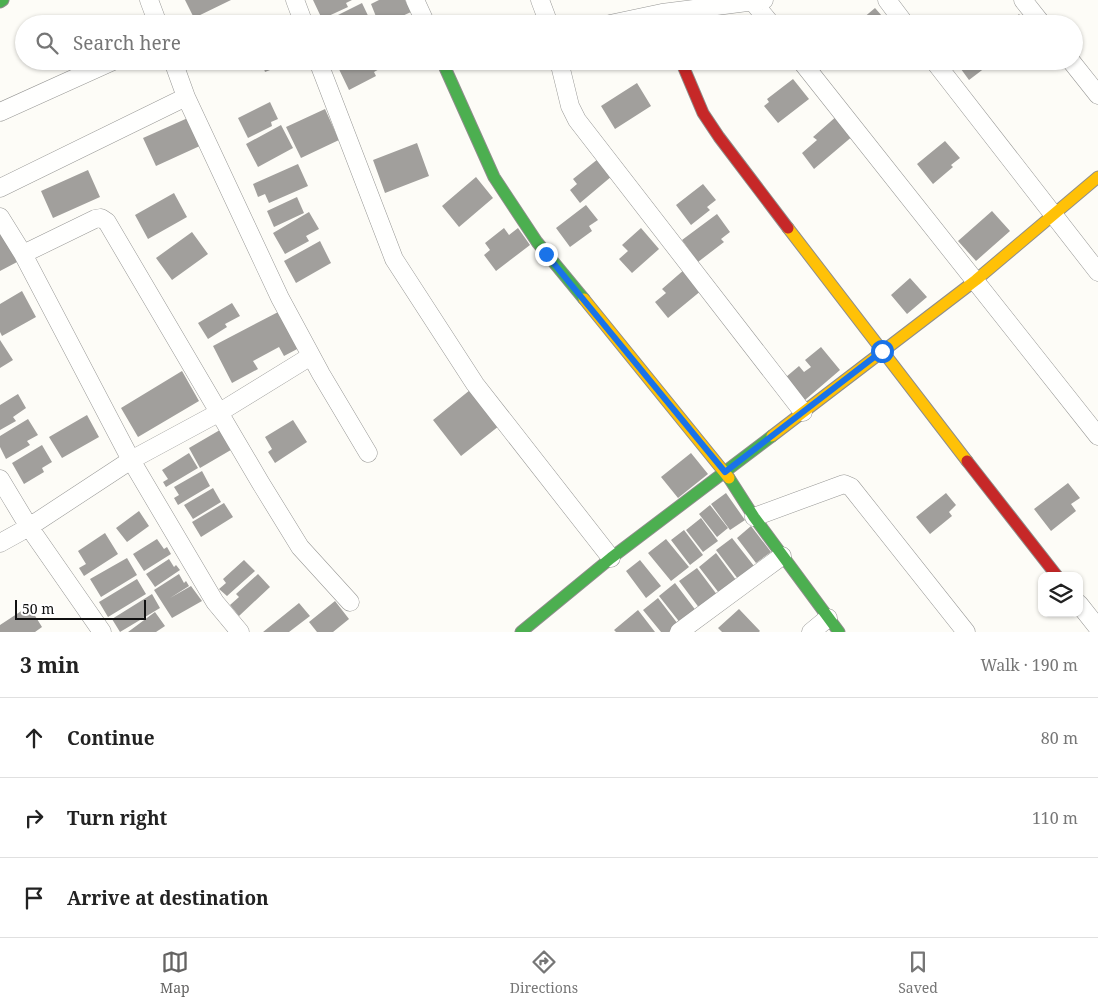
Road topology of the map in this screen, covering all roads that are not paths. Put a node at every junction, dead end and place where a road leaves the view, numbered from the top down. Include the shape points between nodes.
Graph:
1 (149, 0) edge
2 (295, 0) edge
3 (415, 0) edge
4 (540, 0) edge
5 (887, 0) edge
6 (1023, 0) edge
7 (759, 1) edge
8 (662, 12) edge
9 (155, 15) edge
10 (301, 15) edge
11 (422, 15) edge
12 (546, 15) edge
13 (649, 15) edge
14 (766, 15) edge
15 (898, 15) edge
16 (1035, 15) edge
17 (93, 70) edge
18 (176, 70) edge
19 (321, 70) edge
20 (446, 70) edge
21 (561, 70) edge
22 (684, 70) edge
23 (808, 70) edge
24 (941, 70) edge
25 (1079, 70) edge
26 (1098, 95) edge
27 (186, 96) junction
28 (0, 112) edge
29 (1098, 177) edge
30 (0, 188) edge
31 (1053, 215) junction
32 (0, 217) edge
33 (23, 254) junction
34 (1098, 272) edge
35 (976, 280) junction
36 (882, 351) junction
37 (311, 356) junction
38 (220, 412) junction
39 (803, 412) junction
40 (1098, 436) edge
41 (368, 452) dead end
42 (131, 460) junction
43 (725, 472) junction
44 (0, 479) edge
45 (754, 517) junction
46 (29, 527) junction
47 (0, 543) edge
48 (782, 556) junction
49 (611, 558) junction
50 (1055, 572) edge
51 (350, 602) dead end
52 (1088, 607) edge
53 (828, 618) junction
54 (1098, 628) edge
55 (102, 632) edge
56 (240, 632) edge
57 (521, 632) edge
58 (679, 632) edge
59 (811, 632) edge
60 (839, 632) edge
61 (966, 632) edge

1 - 9 street
2 - 10 street
3 - 11 street
4 - 12 street
5 - 15 street
6 - 16 street
7 - 8 street
7 - 14 street
8 - 13 street
17 - 28 street
18 - 27 street
19 - 49 street via 394,259 475,384
20 - 43 street via 494,177 537,242
21 - 39 street via 577,120
22 - 36 street via 710,124
23 - 35 street
24 - 31 street
25 - 26 street
27 - 30 street
27 - 37 street via 280,298
29 - 31 street
31 - 34 street
31 - 35 street
32 - 33 street
33 - 38 street via 95,219 107,222
33 - 42 street
35 - 36 street
35 - 40 street
36 - 39 street
36 - 50 street
37 - 38 street
37 - 41 street
38 - 42 street
38 - 51 street via 300,547
39 - 43 street
42 - 46 street
42 - 56 street via 215,602
43 - 45 street
43 - 49 street
44 - 46 street
45 - 48 street
45 - 61 street via 844,484 851,487
46 - 47 street
46 - 55 street
48 - 53 street
48 - 58 street
49 - 57 street
52 - 54 street
53 - 59 street
53 - 60 street

